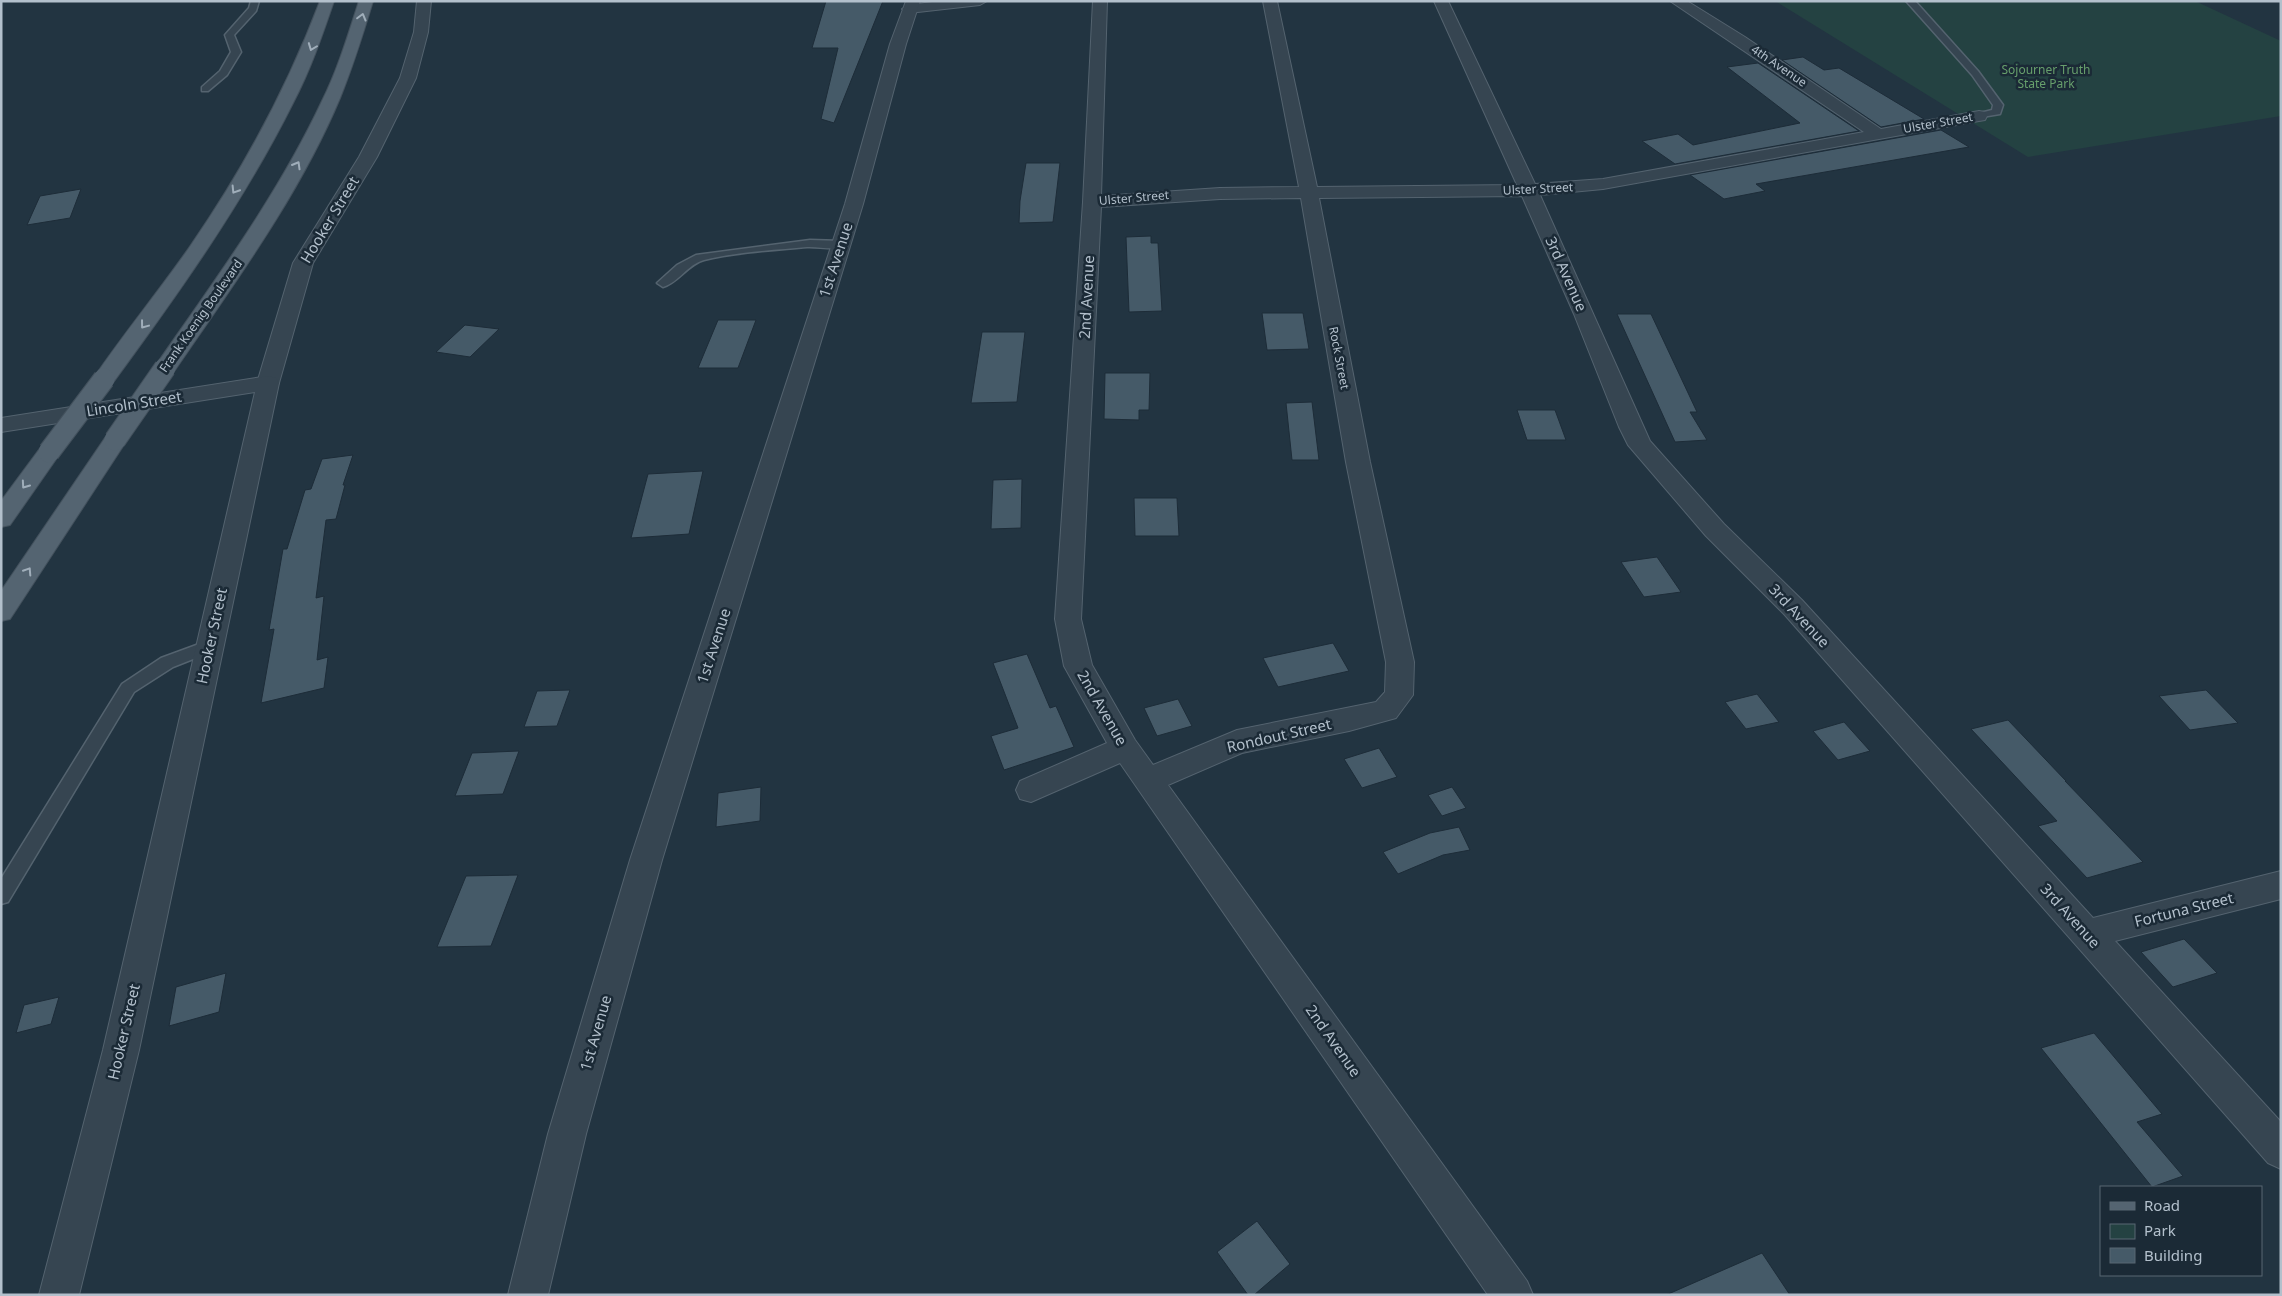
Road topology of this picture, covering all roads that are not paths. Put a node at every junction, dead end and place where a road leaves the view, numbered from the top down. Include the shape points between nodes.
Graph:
1 (255, 1) edge
2 (328, 1) edge
3 (366, 1) edge
4 (424, 1) edge
5 (980, 1) edge
6 (1100, 1) edge
7 (1270, 1) edge
8 (1441, 1) edge
9 (1677, 1) edge
10 (1910, 1) edge
11 (911, 5) edge
12 (205, 89) dead end
13 (1978, 116) joint
14 (1878, 134) junction
15 (1529, 191) junction
16 (1308, 194) junction
17 (1092, 202) junction
18 (842, 244) junction
19 (663, 283) dead end
20 (268, 383) junction
21 (1, 425) edge
22 (1, 519) edge
23 (1, 612) edge
24 (210, 646) junction
25 (1386, 710) joint
26 (1125, 748) junction
27 (1148, 780) junction
28 (1031, 790) dead end
29 (2281, 885) edge
30 (1, 896) edge
31 (2087, 934) junction
32 (2281, 1150) edge
33 (59, 1295) edge
34 (528, 1295) edge
35 (1513, 1295) edge

1 - 12 lane via 253,9 229,34 236,52 232,62
2 -> 22 main road, bridge via 304,68 255,157 170,287
23 -> 3 main road, Frank Koenig Boulevard, bridge via 115,440 236,268 304,153 348,63
4 - 20 street, Hooker Street via 421,32 408,78 368,157 303,263
5 - 11 street
6 - 17 street, 2nd Avenue
7 - 16 street, Rock Street
8 - 15 street, 3rd Avenue
9 - 14 street, 4th Avenue
10 - 13 lane via 1975,73 1998,105 1997,112
11 - 18 street, 1st Avenue
13 - 14 street, Ulster Street
14 - 15 street, Ulster Street via 1603,184
15 - 16 street, Ulster Street
15 - 31 street, 3rd Avenue via 1640,445 1715,530 1799,615
16 - 17 street, Ulster Street via 1148,195
16 - 25 street, Rock Street via 1358,462 1400,662 1399,696
17 - 26 street, 2nd Avenue via 1068,619 1078,666
18 - 19 lane via 810,243 700,257
18 - 34 street, 1st Avenue via 646,860 567,1134
20 - 21 street, Lincoln Street
20 - 24 street, Hooker Street
24 - 30 lane via 170,659 128,688
24 - 33 street, Hooker Street via 121,1050
25 - 27 street, Rondout Street via 1237,742
26 - 27 street, 2nd Avenue
26 - 28 street
27 - 35 street, 2nd Avenue
29 - 31 street, Fortuna Street
31 - 32 street, 3rd Avenue

